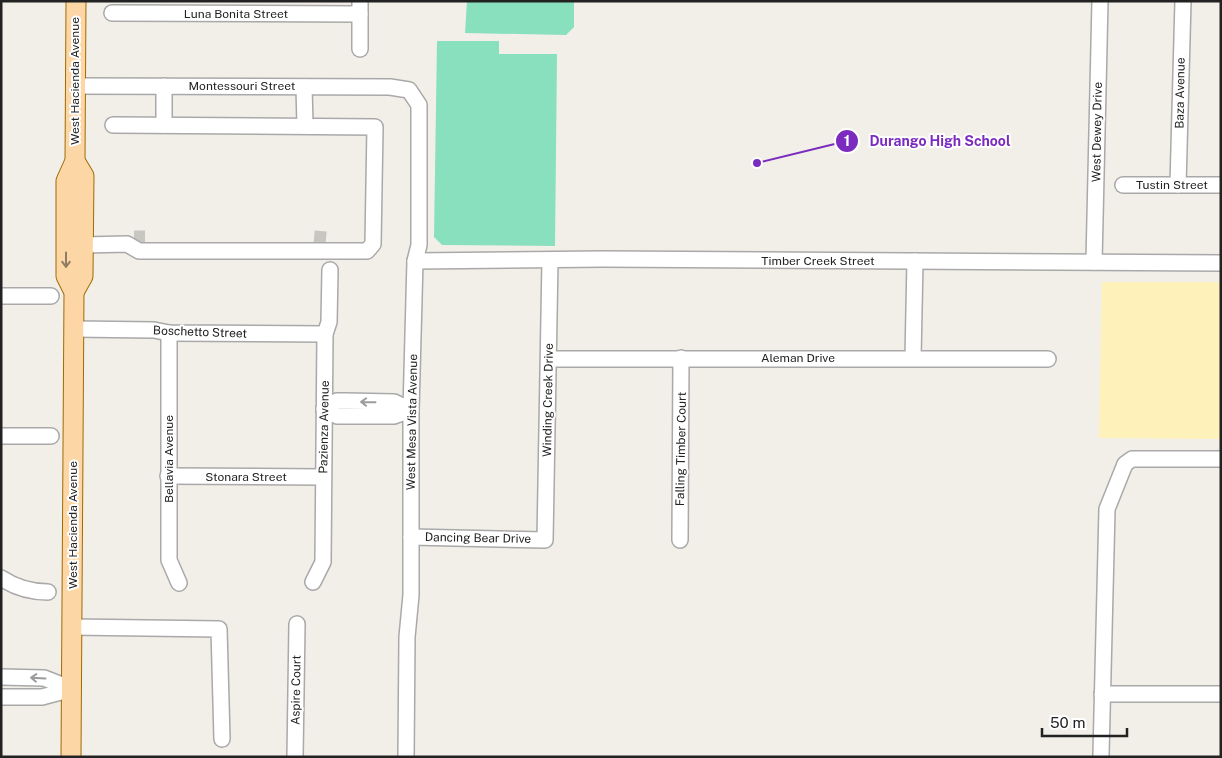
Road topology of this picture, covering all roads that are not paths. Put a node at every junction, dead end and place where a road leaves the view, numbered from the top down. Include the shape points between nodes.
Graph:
1 (76, 1) edge
2 (1100, 1) edge
3 (1182, 1) edge
4 (140, 7) edge
5 (250, 8) edge
6 (360, 8) edge
7 (112, 13) dead end
8 (360, 49) dead end
9 (75, 86) junction
10 (164, 86) junction
11 (304, 87) junction
12 (409, 90) joint
13 (113, 125) dead end
14 (164, 126) junction
15 (305, 126) junction
16 (75, 161) junction
17 (66, 181) junction
18 (1122, 185) dead end
19 (1178, 185) junction
20 (1221, 185) edge
21 (84, 243) junction
22 (304, 251) junction
23 (340, 251) junction
24 (550, 260) junction
25 (415, 261) junction
26 (915, 261) junction
27 (1094, 262) junction
28 (1221, 263) edge
29 (330, 270) dead end
30 (74, 292) junction
31 (1, 296) edge
32 (51, 296) dead end
33 (74, 329) junction
34 (169, 333) junction
35 (325, 334) junction
36 (549, 358) junction
37 (681, 358) junction
38 (913, 358) junction
39 (1048, 359) dead end
40 (324, 409) junction
41 (411, 410) junction
42 (1, 436) edge
43 (51, 436) dead end
44 (1221, 459) edge
45 (168, 476) junction
46 (324, 477) junction
47 (411, 537) junction
48 (545, 540) joint
49 (680, 540) dead end
50 (1, 578) edge
51 (313, 582) dead end
52 (179, 583) dead end
53 (48, 592) dead end
54 (297, 624) dead end
55 (72, 627) junction
56 (5, 677) edge
57 (72, 688) junction
58 (1102, 694) junction
59 (1221, 694) edge
60 (5, 697) edge
61 (222, 739) dead end
62 (1101, 754) dead end
63 (71, 757) edge
64 (295, 757) edge
65 (406, 757) edge

1 - 9 main road, West Hacienda Avenue
2 - 27 street, West Dewey Drive
3 - 19 street, Baza Avenue
4 - 5 street, Luna Bonita Street
4 - 7 street, Luna Bonita Street
5 - 6 street, Luna Bonita Street
6 - 8 street
9 - 10 street, Montessouri Street
9 - 16 main road, West Hacienda Avenue
10 - 11 street, Montessouri Street
10 - 14 street
11 - 12 street, Montessouri Street
11 - 15 street
12 - 25 street, West Mesa Vista Avenue via 419,105 419,245
13 - 14 street
14 - 15 street
15 - 23 street via 375,126 373,244 367,251
16 - 17 main road, West Hacienda Avenue
16 - 21 main road, West Hacienda Avenue via 84,176
17 - 21 main road via 75,210 74,231
17 -> 30 main road, West Hacienda Avenue via 66,276
18 - 19 street, Tustin Street
19 - 20 street, Tustin Street
21 - 22 street via 135,240 140,251
21 - 30 main road, West Hacienda Avenue via 83,276
22 - 23 street
22 - 23 street via 320,238
24 - 25 street, Timber Creek Street
24 - 26 street, Timber Creek Street
24 - 36 street, Winding Creek Drive
25 - 41 street, West Mesa Vista Avenue
26 - 27 street, Timber Creek Street
26 - 38 street
27 - 28 street, Timber Creek Street
29 - 35 street, Pazienza Avenue via 329,322
30 - 33 main road, West Hacienda Avenue
31 - 32 street
33 - 34 street, Boschetto Street
33 - 55 main road, West Hacienda Avenue
34 - 35 street, Boschetto Street
34 - 45 street, Bellavia Avenue
35 - 40 street, Pazienza Avenue
36 - 37 street, Aleman Drive
36 - 48 street, Winding Creek Drive
37 - 38 street, Aleman Drive
37 - 49 street, Falling Timber Court
38 - 39 street, Aleman Drive
40 - 41 street via 337,416 394,416
40 - 46 street, Pazienza Avenue
41 - 47 street, West Mesa Vista Avenue
42 - 43 street
44 - 58 street via 1135,458 1125,464 1106,509
45 - 46 street, Stonara Street
45 - 52 street, Bellavia Avenue via 168,560
46 - 51 street, Pazienza Avenue via 323,562
47 - 48 street, Dancing Bear Drive
47 - 65 street, West Mesa Vista Avenue
50 - 53 street via 28,591
54 - 64 street, Aspire Court
55 - 57 main road, West Hacienda Avenue
55 - 61 street via 219,629
57 -> 56 street via 44,678
56 - 60 street
57 - 60 street via 42,697
57 - 63 main road, West Hacienda Avenue
58 - 59 street
58 - 62 street

